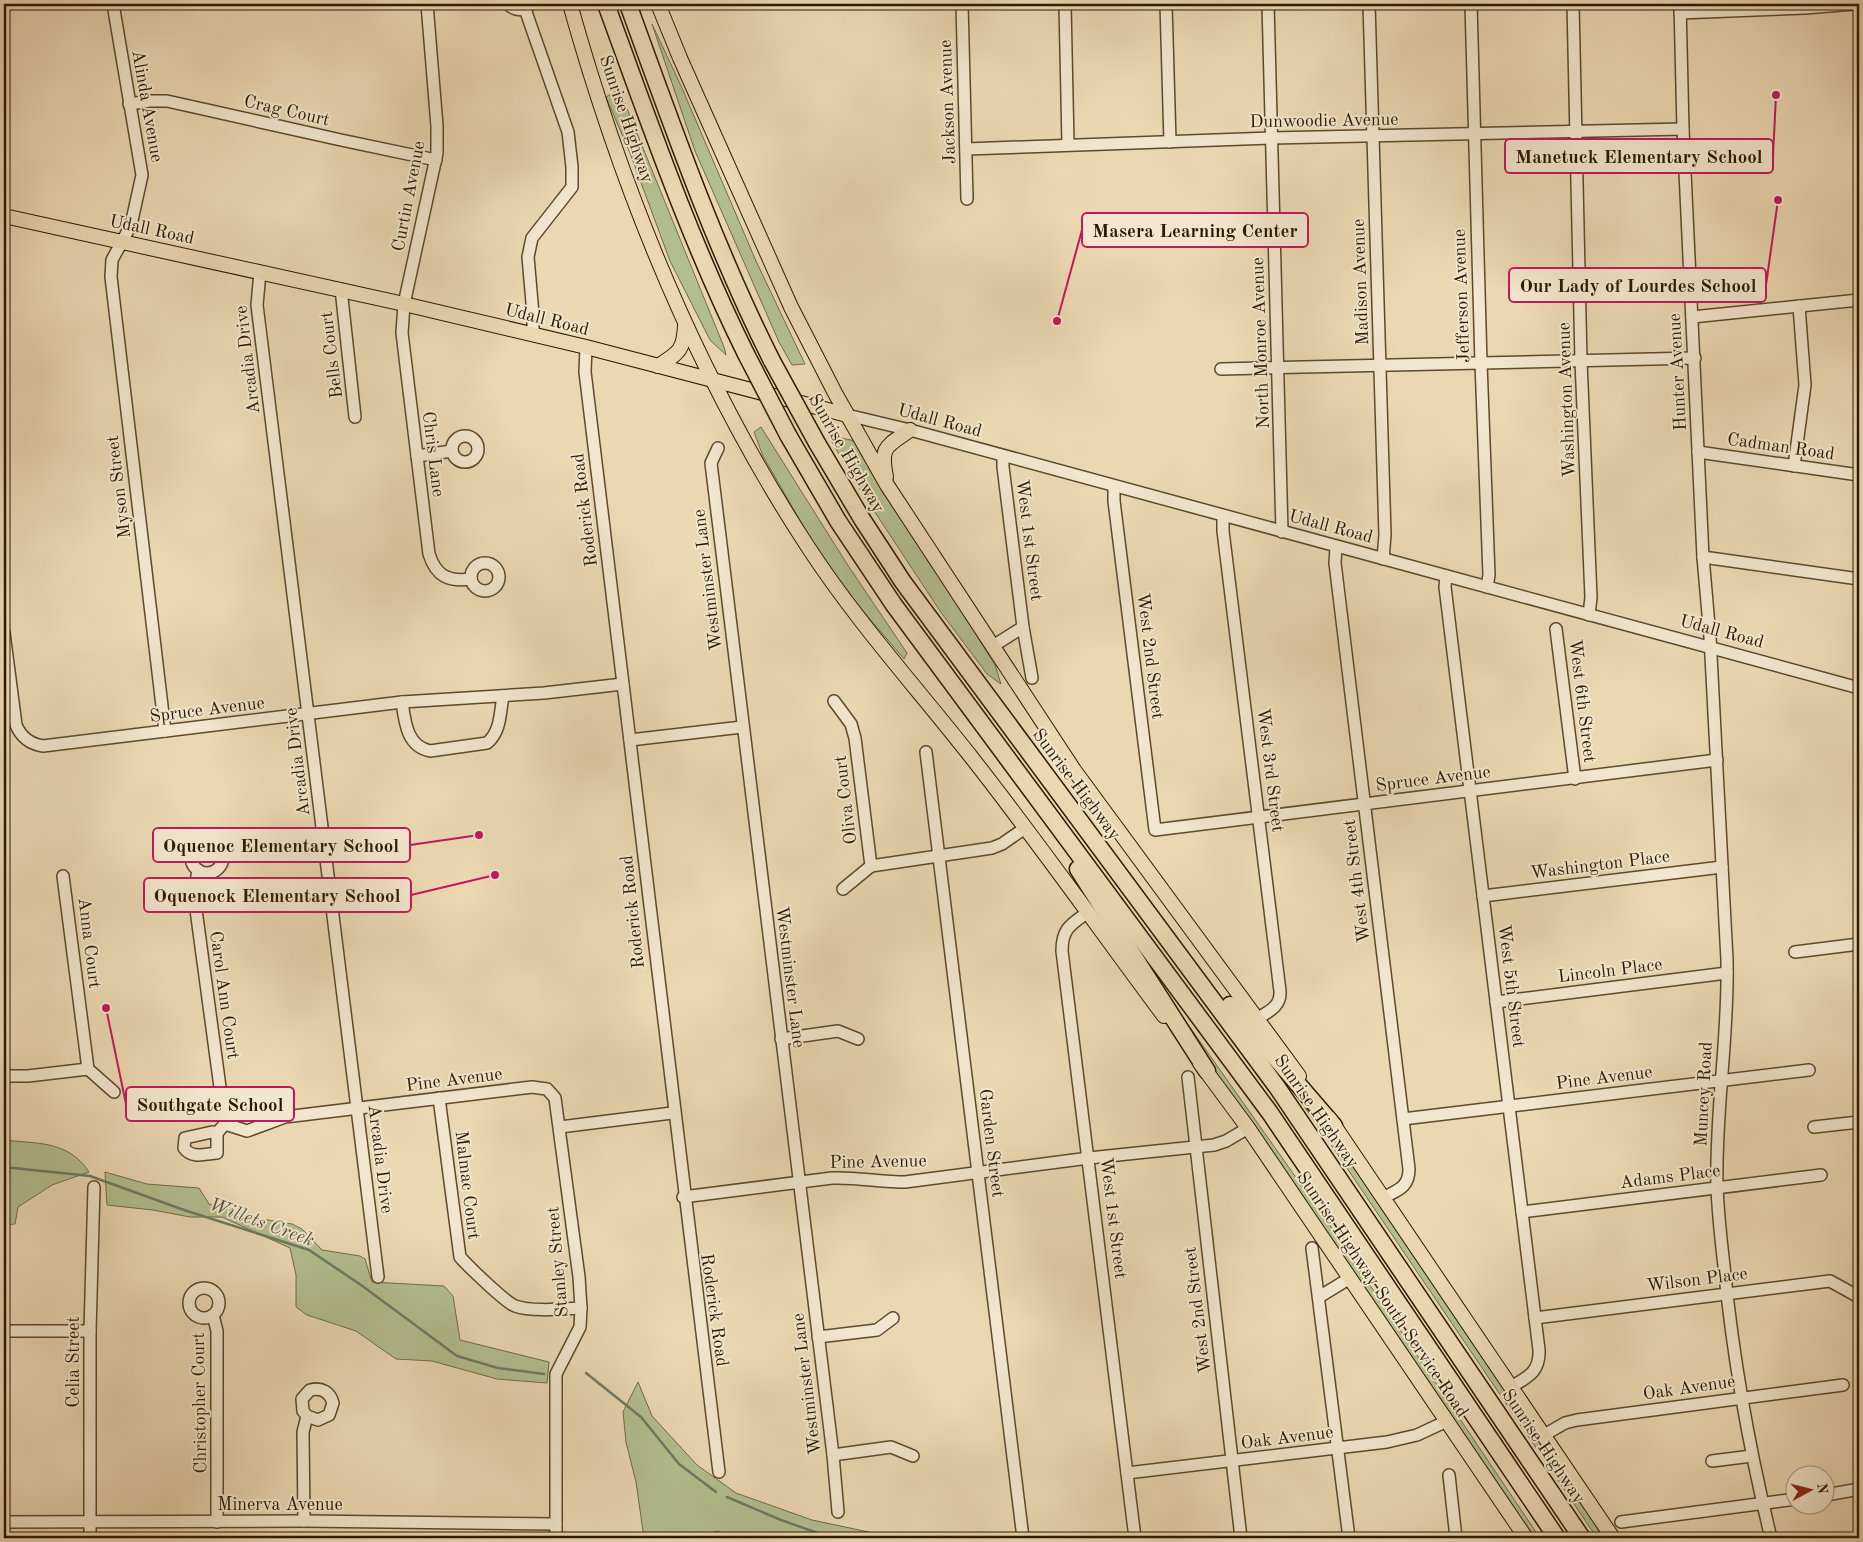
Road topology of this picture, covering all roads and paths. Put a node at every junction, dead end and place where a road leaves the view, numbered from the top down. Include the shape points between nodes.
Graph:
1 (113, 4) edge
2 (427, 4) edge
3 (508, 4) edge
4 (570, 4) edge
5 (606, 4) edge
6 (630, 4) edge
7 (658, 4) edge
8 (962, 4) edge
9 (1065, 4) edge
10 (1166, 4) edge
11 (1268, 4) edge
12 (1369, 4) edge
13 (1471, 4) edge
14 (1573, 4) edge
15 (1854, 4) edge
16 (528, 6) edge
17 (1680, 8) edge
18 (129, 104) junction
19 (1683, 129) junction
20 (1576, 132) junction
21 (1474, 134) junction
22 (1373, 136) junction
23 (1271, 138) junction
24 (1170, 142) junction
25 (1068, 145) junction
26 (966, 149) junction
27 (436, 160) junction
28 (967, 199) dead end
29 (4, 216) edge
30 (122, 242) junction
31 (260, 272) junction
32 (341, 289) junction
33 (1859, 300) edge
34 (404, 304) junction
35 (1799, 306) junction
36 (1692, 317) junction
37 (685, 321) junction
38 (533, 334) junction
39 (586, 347) junction
40 (1695, 358) junction
41 (1581, 361) junction
42 (1481, 363) junction
43 (658, 366) junction
44 (1380, 366) junction
45 (1278, 368) junction
46 (1221, 369) dead end
47 (713, 381) junction
48 (847, 415) junction
49 (355, 417) dead end
50 (910, 430) junction
51 (718, 448) dead end
52 (452, 451) dead end
53 (1698, 452) junction
54 (417, 456) junction
55 (1003, 457) junction
56 (1794, 466) junction
57 (1859, 475) edge
58 (887, 485) junction
59 (1114, 487) junction
60 (1223, 516) junction
61 (1282, 532) junction
62 (1336, 547) junction
63 (1702, 557) junction
64 (1383, 559) junction
65 (1446, 576) junction
66 (471, 579) dead end
67 (1859, 579) edge
68 (1487, 587) junction
69 (1589, 615) junction
70 (1023, 627) junction
71 (1556, 629) dead end
72 (4, 633) edge
73 (993, 646) junction
74 (1711, 648) junction
75 (1032, 678) dead end
76 (623, 684) junction
77 (1859, 688) edge
78 (503, 696) junction
79 (834, 700) dead end
80 (402, 702) junction
81 (309, 714) junction
82 (742, 727) junction
83 (165, 731) junction
84 (630, 740) junction
85 (926, 752) dead end
86 (1716, 760) junction
87 (1575, 778) junction
88 (1470, 791) junction
89 (1041, 804) junction
90 (1364, 804) junction
91 (1259, 818) junction
92 (1026, 828) junction
93 (1155, 830) joint
94 (938, 856) junction
95 (871, 866) junction
96 (1722, 867) junction
97 (198, 870) dead end
98 (64, 876) dead end
99 (843, 890) dead end
100 (1483, 896) junction
101 (1087, 913) junction
102 (1859, 944) edge
103 (1178, 952) junction
104 (1795, 952) dead end
105 (1727, 973) junction
106 (1496, 1002) junction
107 (1258, 1018) junction
108 (781, 1039) junction
109 (858, 1039) dead end
110 (88, 1069) junction
111 (1809, 1070) dead end
112 (1207, 1071) junction
113 (4, 1076) edge
114 (1188, 1076) dead end
115 (1720, 1080) junction
116 (114, 1092) dead end
117 (439, 1098) junction
118 (1509, 1106) junction
119 (356, 1108) junction
120 (672, 1113) junction
121 (1403, 1119) junction
122 (1859, 1122) edge
123 (1334, 1126) junction
124 (560, 1127) junction
125 (1814, 1127) dead end
126 (1248, 1128) junction
127 (221, 1129) joint
128 (1195, 1147) junction
129 (1089, 1158) junction
130 (978, 1172) junction
131 (1821, 1175) dead end
132 (799, 1182) junction
133 (94, 1186) dead end
134 (1717, 1188) junction
135 (683, 1197) junction
136 (1383, 1198) junction
137 (1522, 1212) junction
138 (1312, 1248) dead end
139 (378, 1277) dead end
140 (1350, 1278) junction
141 (1726, 1293) junction
142 (1319, 1297) junction
143 (1859, 1297) edge
144 (581, 1308) junction
145 (213, 1315) dead end
146 (893, 1318) dead end
147 (1536, 1318) junction
148 (4, 1331) edge
149 (90, 1331) junction
150 (818, 1337) junction
151 (1843, 1385) dead end
152 (1511, 1387) junction
153 (1740, 1398) junction
154 (307, 1416) dead end
155 (1447, 1421) junction
156 (1544, 1435) junction
157 (1337, 1448) junction
158 (833, 1455) junction
159 (913, 1456) dead end
160 (1752, 1456) junction
161 (1232, 1461) junction
162 (1712, 1461) dead end
163 (719, 1472) dead end
164 (1128, 1472) junction
165 (1449, 1475) dead end
166 (1859, 1487) edge
167 (1836, 1493) edge
168 (1786, 1499) edge
169 (1762, 1502) junction
170 (838, 1512) dead end
171 (304, 1521) junction
172 (4, 1522) edge
173 (217, 1522) junction
174 (1621, 1522) dead end
175 (90, 1523) junction
176 (556, 1524) junction
177 (90, 1538) edge
178 (556, 1538) edge
179 (1023, 1538) edge
180 (1135, 1538) edge
181 (1241, 1538) edge
182 (1349, 1538) edge
183 (1456, 1538) edge
184 (1526, 1538) edge
185 (1557, 1538) edge
186 (1582, 1538) edge
187 (1614, 1538) edge
188 (1771, 1538) edge

1 - 18 street, Alinda Avenue
2 - 27 street, Curtin Avenue
3 - 16 street via 514,8
4 - 37 main road, Sunrise Highway via 628,187
5 - 89 highway, Sunrise Highway, bridge via 687,223 746,354 788,435 838,521 894,605
6 - 103 highway, Sunrise Highway, bridge via 709,223 772,361 817,443 867,527 918,603
7 - 48 main road, Sunrise Highway via 781,284
8 - 26 street, Jackson Avenue
9 - 25 street
10 - 24 street
11 - 23 street, North Monroe Avenue
12 - 22 street, Madison Avenue
13 - 21 street, Jefferson Avenue
14 - 20 street, Washington Avenue
15 - 17 street via 1805,8
16 - 38 street via 568,132 572,167 572,187 532,238 528,257
17 - 19 street, Hunter Avenue
18 - 27 street, Crag Court via 167,101
18 - 30 street, Alinda Avenue via 142,175 131,225
19 - 20 street, Dunwoodie Avenue
19 - 36 street, Hunter Avenue
20 - 21 street, Dunwoodie Avenue
20 - 41 street, Washington Avenue
21 - 22 street, Dunwoodie Avenue
21 - 42 street, Jefferson Avenue
22 - 23 street, Dunwoodie Avenue
22 - 44 street, Madison Avenue
23 - 24 street, Dunwoodie Avenue
23 - 45 street, North Monroe Avenue
24 - 25 street, Dunwoodie Avenue
25 - 26 street, Dunwoodie Avenue
26 - 28 street, Jackson Avenue
27 - 34 street, Curtin Avenue
29 - 30 main road, Udall Road
30 - 31 main road, Udall Road
30 - 83 street, Myson Street via 112,260 111,277
31 - 32 main road, Udall Road
31 - 81 street, Arcadia Drive via 257,305
32 - 34 main road, Udall Road
32 - 49 street, Bells Court
33 - 35 street
34 - 38 main road, Udall Road
34 - 54 street, Chris Lane via 402,333
35 - 36 street
35 - 56 street via 1805,390
36 - 40 street, Hunter Avenue
37 - 43 main road via 681,349
37 - 47 main road, Sunrise Highway
38 - 39 main road, Udall Road
39 - 43 main road, Udall Road
39 - 76 street, Roderick Road via 585,372
40 - 41 street
40 - 53 street, Hunter Avenue
41 - 42 street
41 - 69 street, Washington Avenue via 1591,597
42 - 44 street
42 - 68 street, Jefferson Avenue
43 - 47 main road, Udall Road
44 - 45 street
44 - 64 street, Madison Avenue
45 - 46 street
45 - 61 street, North Monroe Avenue
47 - 48 main road, Udall Road
47 - 92 main road via 767,480 821,566
48 - 50 street, Udall Road
48 - 58 main road, Sunrise Highway
50 - 55 street, Udall Road
50 - 58 main road via 889,444 884,452
51 - 82 street, Westminster Lane via 711,463
52 - 54 street
53 - 56 street, Cadman Road
53 - 63 street, Hunter Avenue
54 - 66 street, Chris Lane via 433,566 440,575
55 - 59 street, Udall Road
55 - 70 street, West 1st Street
56 - 57 street, Cadman Road
58 - 73 main road, Sunrise Highway
59 - 60 street, Udall Road
59 - 93 street, West 2nd Street
60 - 61 street, Udall Road
60 - 91 street, West 3rd Street
61 - 62 street, Udall Road
62 - 64 street, Udall Road
62 - 90 street, West 4th Street via 1334,563
63 - 67 street
63 - 74 street, Hunter Avenue
64 - 65 street, Udall Road
65 - 68 street, Udall Road
65 - 88 street, West 5th Street via 1445,590
68 - 69 street, Udall Road
69 - 74 street, Udall Road
70 - 73 street, West 1st Street
70 - 75 street, West 1st Street
71 - 87 street, West 6th Street
72 - 83 street, Spruce Avenue via 15,720 18,730 28,741 48,746
73 - 107 main road, Sunrise Highway via 1088,790
74 - 77 street, Udall Road
74 - 86 street, Muncey Road
76 - 78 street, Spruce Avenue
76 - 84 street, Roderick Road
78 - 80 street, Spruce Avenue
78 - 80 street via 494,738 487,743 430,751 411,739
79 - 95 street, Oliva Court via 851,724 856,738
80 - 81 street, Spruce Avenue
81 - 83 street, Spruce Avenue
81 - 119 street, Arcadia Drive
82 - 84 street
82 - 108 street, Westminster Lane
84 - 120 street, Roderick Road
85 - 94 street, Garden Street
86 - 87 street, Spruce Avenue
86 - 96 street, Muncey Road
87 - 88 street, Spruce Avenue
88 - 90 street, Spruce Avenue
88 - 100 street, West 5th Street
89 - 112 highway via 1081,875
89 - 185 highway, Sunrise Highway via 1260,1099
90 - 91 street, Spruce Avenue
90 - 121 street, West 4th Street
91 - 93 street, Spruce Avenue
91 - 107 street, West 3rd Street via 1280,996 1275,1007
92 - 94 street via 997,846
92 - 101 main road
94 - 95 street
94 - 130 street, Garden Street
95 - 99 street, Oliva Court
96 - 100 street, Washington Place
96 - 105 street, Muncey Road
97 - 127 street, Carol Ann Court via 194,895
98 - 110 street, Anna Court
100 - 106 street, West 5th Street
101 - 112 main road
101 - 129 street, West 1st Street via 1067,928 1062,951
102 - 104 street
103 - 123 highway via 1231,1007
103 - 186 highway, Sunrise Highway via 1281,1093
105 - 106 street, Lincoln Place
105 - 115 street, Muncey Road
106 - 118 street, West 5th Street
107 - 123 main road, Sunrise Highway
108 - 109 street via 838,1031
108 - 132 street, Westminster Lane
110 - 113 street
110 - 116 street
111 - 115 street, Pine Avenue
112 - 126 main road, Sunrise Highway South Service Road
114 - 128 street, West 2nd Street
115 - 118 street, Pine Avenue
115 - 134 street, Muncey Road
117 - 119 street, Pine Avenue
117 - 124 street, Pine Avenue via 548,1088 556,1098
117 - 144 street, Malmac Court via 460,1257 514,1306
118 - 121 street, Pine Avenue
118 - 137 street, West 5th Street
119 - 127 street, Pine Avenue via 285,1117 247,1131
119 - 139 street, Arcadia Drive
120 - 124 street
120 - 135 street, Roderick Road
121 - 136 street, West 4th Street via 1408,1178 1402,1188
122 - 125 street
123 - 136 main road, Sunrise Highway
124 - 144 street, Stanley Street
126 - 128 street, Pine Avenue via 1220,1144
126 - 140 main road, Sunrise Highway South Service Road
128 - 129 street, Pine Avenue
128 - 161 street, West 2nd Street
129 - 130 street, Pine Avenue
129 - 164 street, West 1st Street
130 - 132 street, Pine Avenue via 905,1182 850,1178
130 - 179 street, Garden Street
131 - 134 street, Adams Place
132 - 135 street, Pine Avenue
132 - 150 street, Westminster Lane
133 - 149 street, Celia Street
134 - 137 street, Adams Place
134 - 141 street, Muncey Road
135 - 163 street, Roderick Road
136 - 152 main road, Sunrise Highway
137 - 147 street, West 5th Street
138 - 142 street
140 - 142 street
140 - 155 main road, Sunrise Highway South Service Road
141 - 143 street, Wilson Place via 1830,1280
141 - 147 street, Wilson Place
141 - 153 street, Muncey Road
142 - 157 street
144 - 176 street, Stanley Street via 580,1327 556,1374
145 - 173 street, Christopher Court via 217,1331
146 - 150 street via 877,1330
147 - 152 street, West 5th Street via 1538,1365
148 - 149 street
149 - 175 street, Celia Street
150 - 158 street, Westminster Lane
151 - 153 street, Oak Avenue
152 - 156 main road, Sunrise Highway
153 - 156 street, Oak Avenue via 1577,1420
153 - 160 street, Muncey Road
154 - 171 street via 303,1432
155 - 157 street, Oak Avenue via 1403,1439
155 - 184 main road, Sunrise Highway South Service Road
156 - 187 main road, Sunrise Highway
157 - 161 street, Oak Avenue
157 - 182 street
158 - 159 street via 891,1448
158 - 170 street, Westminster Lane
160 - 162 street
160 - 169 street, Muncey Road
161 - 164 street, Oak Avenue
161 - 181 street, West 2nd Street
164 - 180 street, West 1st Street
165 - 183 street
166 - 167 street
168 - 169 street
169 - 174 street
169 - 188 street, Muncey Road
171 - 173 street, Minerva Avenue
171 - 176 street, Minerva Avenue
172 - 175 street, Minerva Avenue
173 - 175 street, Minerva Avenue
175 - 177 street, Celia Street
176 - 178 street, Stanley Street

